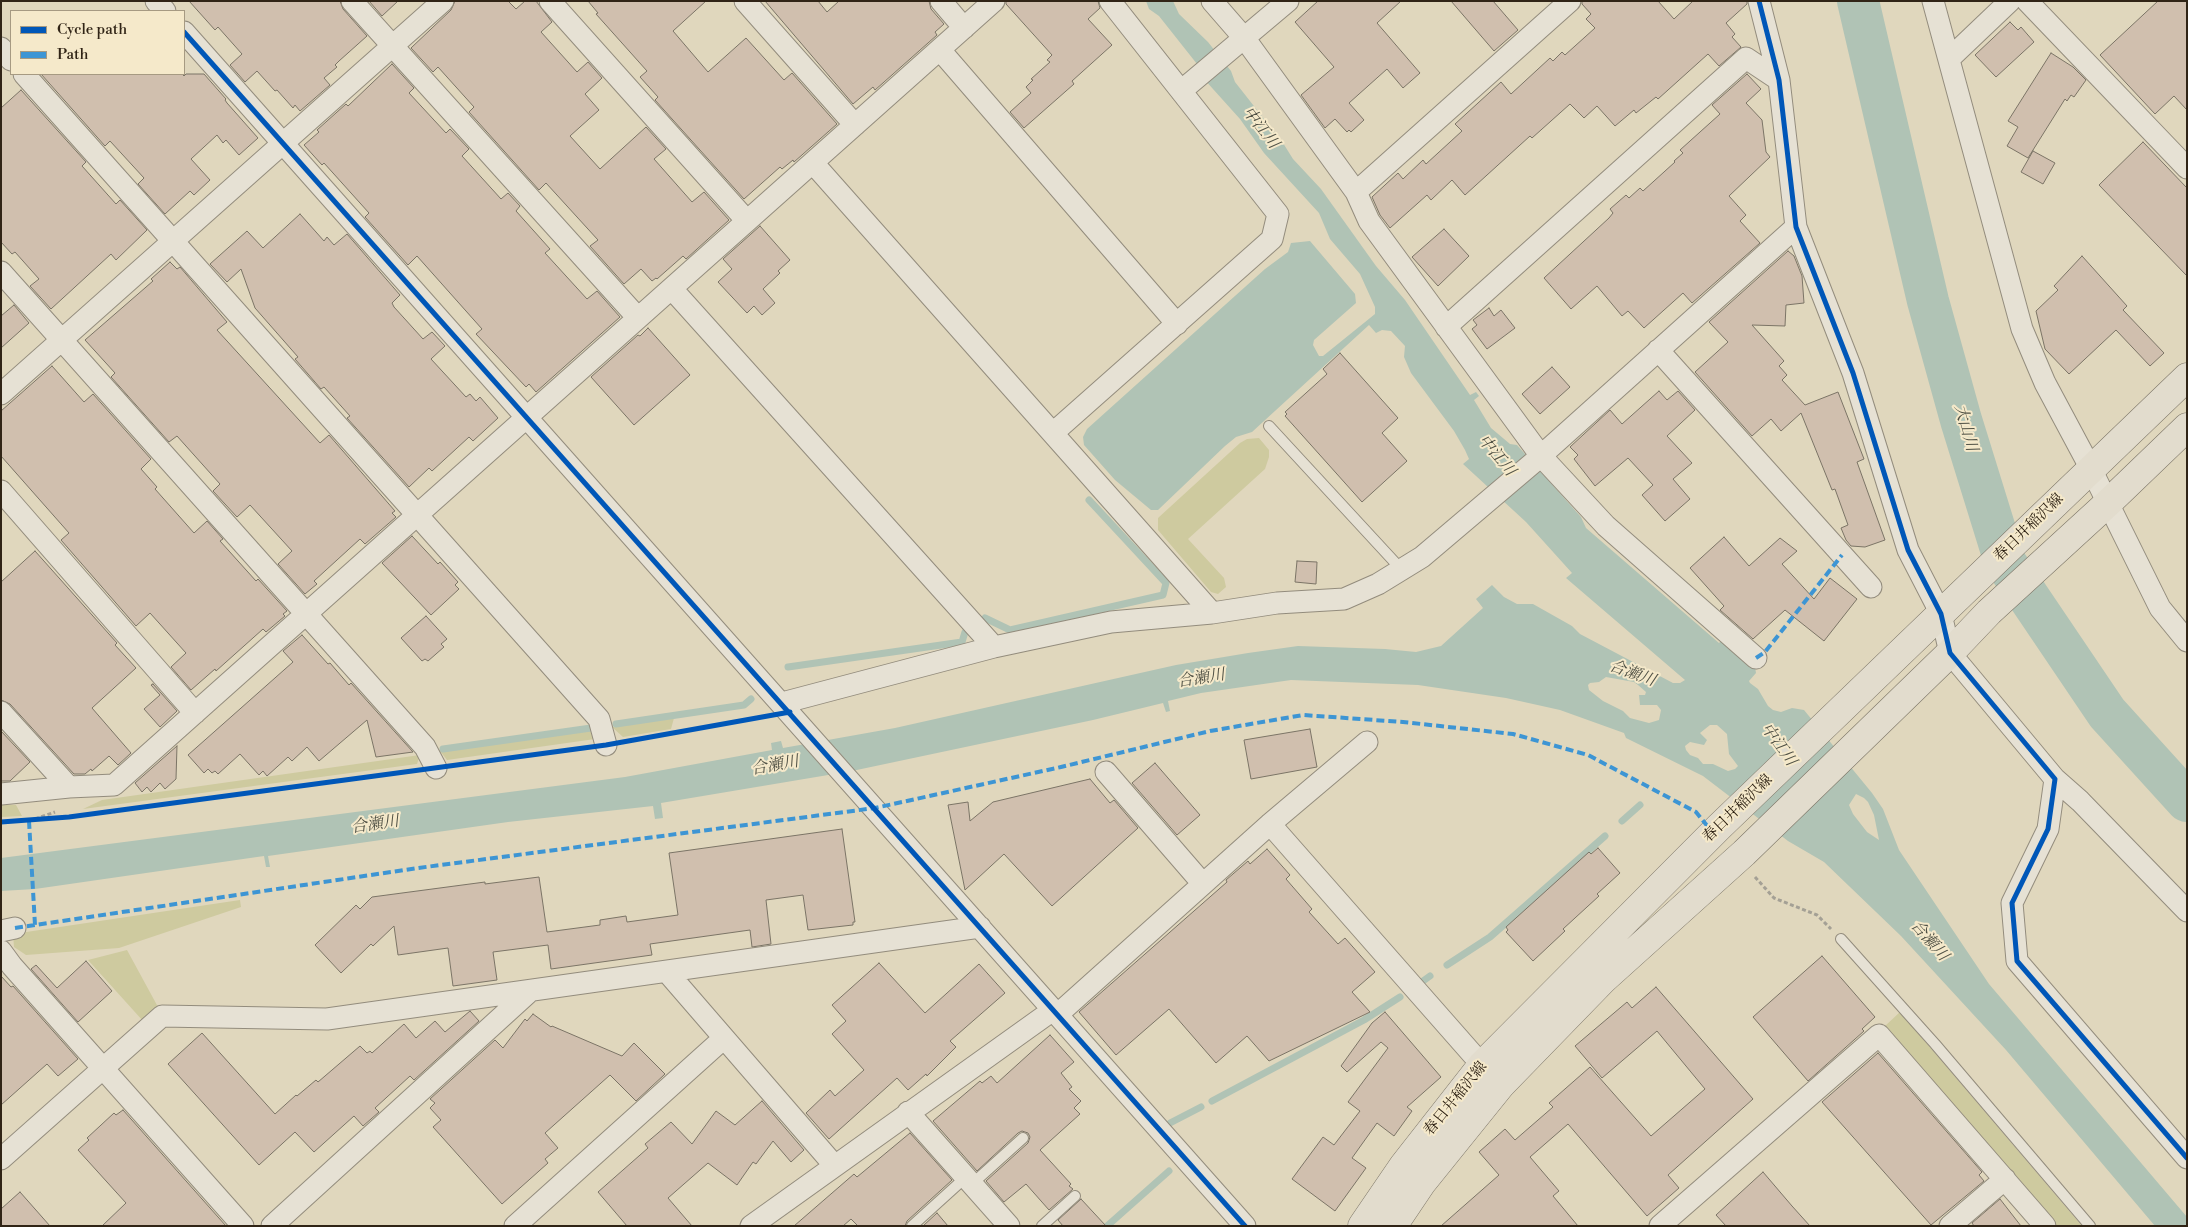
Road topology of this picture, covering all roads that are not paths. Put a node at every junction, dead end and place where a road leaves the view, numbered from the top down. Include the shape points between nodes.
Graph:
1 (352, 1) edge
2 (443, 1) edge
3 (550, 1) edge
4 (745, 1) edge
5 (941, 1) edge
6 (994, 1) edge
7 (1110, 1) edge
8 (1212, 1) edge
9 (1288, 1) edge
10 (1570, 1) edge
11 (1759, 1) edge
12 (1933, 1) edge
13 (2010, 1) edge
14 (2027, 1) edge
15 (964, 28) junction
16 (185, 33) edge
17 (1244, 40) junction
18 (392, 46) junction
19 (1, 48) edge
20 (940, 50) junction
21 (10, 59) edge
22 (1949, 59) junction
23 (25, 75) edge
24 (1779, 80) junction
25 (1182, 90) junction
26 (855, 125) junction
27 (283, 143) junction
28 (813, 163) junction
29 (2187, 168) edge
30 (1356, 192) junction
31 (747, 221) junction
32 (1796, 227) junction
33 (173, 241) junction
34 (1, 272) edge
35 (672, 289) junction
36 (638, 318) junction
37 (1177, 324) junction
38 (1446, 327) junction
39 (62, 340) junction
40 (1658, 350) junction
41 (2187, 377) edge
42 (1, 394) edge
43 (527, 417) junction
44 (1269, 426) dead end
45 (2187, 427) edge
46 (1053, 433) junction
47 (1537, 459) junction
48 (2091, 469) junction
49 (1, 491) edge
50 (2108, 503) junction
51 (417, 515) junction
52 (1401, 570) junction
53 (1870, 586) dead end
54 (1212, 613) junction
55 (306, 614) junction
56 (1940, 614) junction
57 (2187, 641) edge
58 (994, 647) junction
59 (1950, 654) junction
60 (1756, 658) dead end
61 (789, 710) junction
62 (1, 712) edge
63 (196, 713) junction
64 (1368, 742) dead end
65 (606, 745) dead end
66 (436, 768) dead end
67 (1106, 772) dead end
68 (2055, 779) junction
69 (69, 787) junction
70 (1, 794) edge
71 (1270, 824) junction
72 (1203, 884) junction
73 (2187, 911) edge
74 (980, 927) junction
75 (1841, 939) road end
76 (1, 951) edge
77 (667, 972) junction
78 (529, 992) junction
79 (1055, 1012) junction
80 (724, 1038) junction
81 (1482, 1065) junction
82 (103, 1069) junction
83 (908, 1112) junction
84 (1023, 1138) dead end
85 (2187, 1158) edge
86 (1, 1159) edge
87 (834, 1165) junction
88 (2004, 1179) junction
89 (969, 1181) junction
90 (1075, 1196) dead end
91 (243, 1226) edge
92 (272, 1226) edge
93 (515, 1226) edge
94 (751, 1226) edge
95 (912, 1226) edge
96 (1009, 1226) edge
97 (1042, 1226) edge
98 (1246, 1226) edge
99 (1362, 1226) edge
100 (1393, 1226) edge
101 (1660, 1226) edge
102 (1950, 1226) edge
103 (2045, 1226) edge
104 (2090, 1226) edge

1 - 18 street
2 - 18 street
3 - 31 street
4 - 26 street
5 - 15 street
6 - 15 street
7 - 25 street
8 - 17 street
9 - 17 street
10 - 30 street
11 - 24 street
12 - 22 street
13 - 22 street
14 - 29 street
15 - 20 street
16 - 27 street
17 - 25 street
17 - 30 street
18 - 27 street
18 - 36 street
19 - 21 street
20 - 26 street
20 - 37 street
22 - 48 street via 2022,329 2045,383
23 - 33 street
24 - 32 street
24 - 38 street via 1746,58
25 - 37 street via 1278,214 1272,239
26 - 28 street
27 - 33 street
27 - 43 street
28 - 31 street
28 - 46 street
30 - 38 street via 1369,221
31 - 35 street
32 - 40 street
32 - 56 street via 1853,373 1908,550
33 - 39 street
33 - 51 street
34 - 39 street
35 - 36 street
35 - 58 street
36 - 43 street
37 - 46 street
38 - 47 street
39 - 42 street
39 - 55 street
40 - 47 street
40 - 53 street
41 - 48 main road, 春日井稲沢線
43 - 51 street
43 - 61 street
44 - 52 lane
45 - 50 main road, 春日井稲沢線
46 - 54 street
47 - 52 street
47 - 60 street via 1606,526
48 - 50 street
48 - 56 main road, 春日井稲沢線
49 - 63 street
50 - 57 street via 2160,608
50 - 59 main road, 春日井稲沢線 via 1989,612
51 - 55 street
51 - 65 street via 600,719
52 - 54 street via 1344,599 1277,603
54 - 58 street via 1111,622
55 - 63 street
55 - 66 street via 426,747
56 - 59 street
56 - 81 main road, 春日井稲沢線 via 1719,827
58 - 61 street
59 - 68 street
59 - 100 main road, 春日井稲沢線 via 1740,856 1604,979 1501,1086 1422,1183
61 - 74 street
62 - 69 street
63 - 69 street via 114,785
64 - 71 street
67 - 72 street
68 - 73 street
68 - 85 street via 2048,829 2012,903 2017,961
69 - 70 street
71 - 72 street
71 - 81 street
72 - 79 street
74 - 77 street
74 - 79 street
75 - 104 lane via 1936,1044
76 - 82 street
77 - 78 street
77 - 80 street
78 - 82 street via 327,1019 162,1016
78 - 92 street
79 - 83 street
79 - 98 street
80 - 87 street
80 - 93 street
81 - 99 main road, 春日井稲沢線 via 1403,1166
82 - 86 street
82 - 91 street
83 - 87 street
83 - 89 street
84 - 89 lane
87 - 94 street
88 - 101 street via 1879,1035
88 - 102 street
88 - 103 street
89 - 95 lane
89 - 96 street
90 - 97 lane

